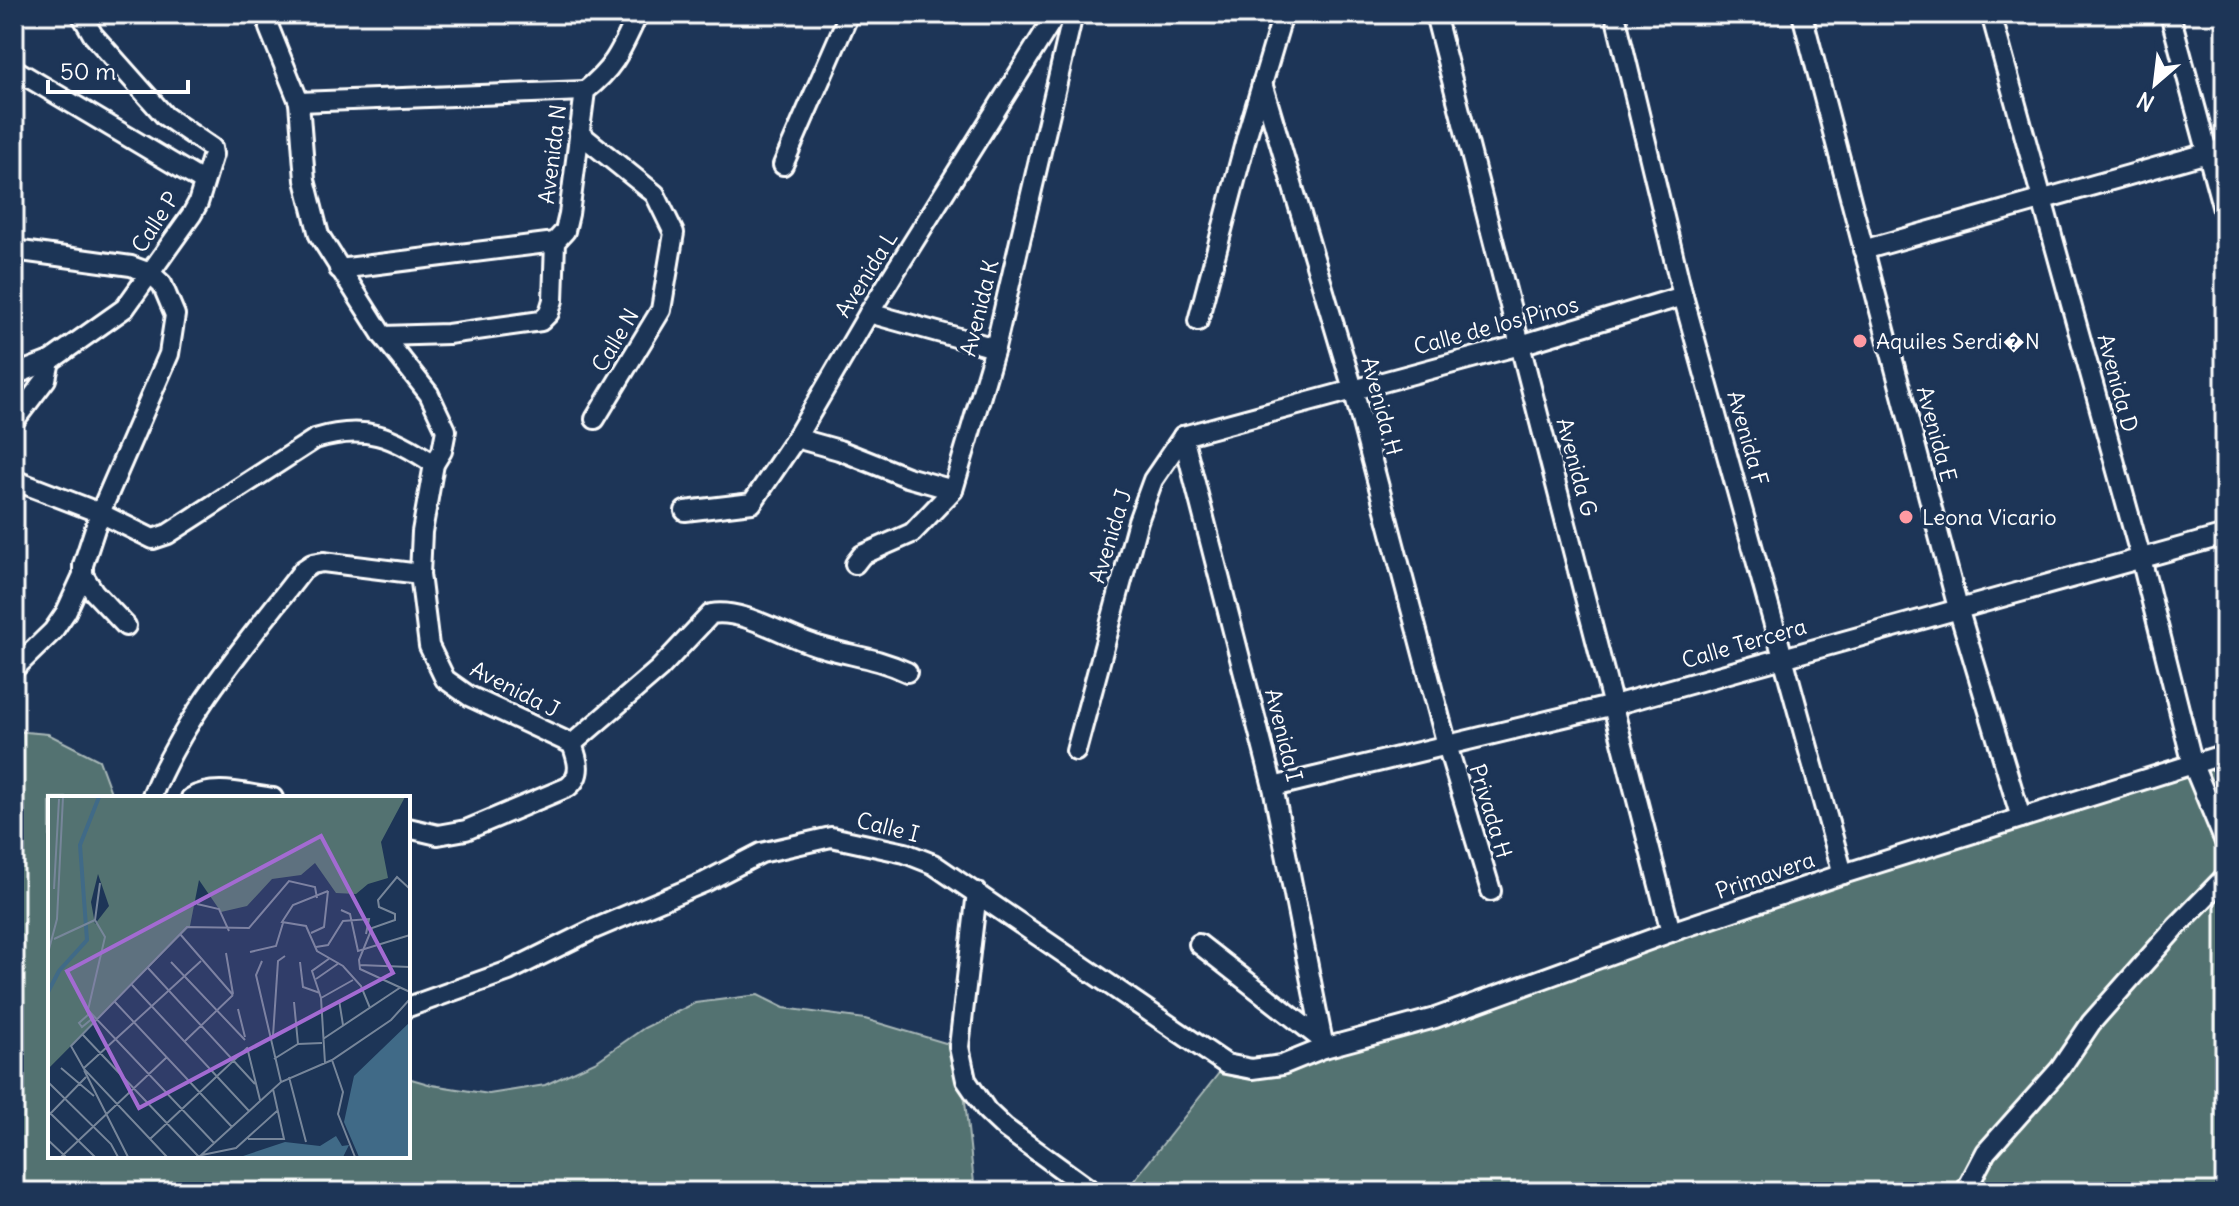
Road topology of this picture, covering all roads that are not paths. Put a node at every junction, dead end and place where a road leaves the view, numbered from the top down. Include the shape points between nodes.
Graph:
1 (81, 14) edge
2 (269, 14) edge
3 (638, 14) edge
4 (849, 14) edge
5 (1056, 14) edge
6 (1073, 14) edge
7 (1435, 14) edge
8 (1615, 14) edge
9 (1802, 14) edge
10 (1991, 14) edge
11 (2170, 14) edge
12 (1286, 15) edge
13 (14, 69) edge
14 (1262, 83) junction
15 (585, 91) junction
16 (299, 102) junction
17 (579, 133) junction
18 (2216, 151) edge
19 (783, 165) dead end
20 (204, 182) junction
21 (2042, 199) junction
22 (2225, 217) edge
23 (555, 242) junction
24 (14, 250) edge
25 (1863, 250) junction
26 (339, 269) junction
27 (150, 273) junction
28 (1683, 296) junction
29 (869, 313) junction
30 (1198, 321) dead end
31 (383, 336) junction
32 (1520, 345) junction
33 (995, 348) junction
34 (50, 361) junction
35 (14, 375) edge
36 (1353, 389) junction
37 (595, 419) dead end
38 (14, 421) edge
39 (1183, 436) junction
40 (796, 438) junction
41 (434, 464) junction
42 (14, 480) edge
43 (953, 490) junction
44 (685, 511) dead end
45 (100, 513) junction
46 (2225, 535) edge
47 (2141, 558) junction
48 (855, 564) dead end
49 (420, 574) junction
50 (83, 575) junction
51 (1958, 608) junction
52 (126, 626) dead end
53 (1784, 656) junction
54 (14, 669) edge
55 (907, 672) dead end
56 (1614, 705) junction
57 (572, 744) junction
58 (1447, 745) junction
59 (1076, 751) dead end
60 (2225, 754) edge
61 (2193, 765) junction
62 (1273, 787) junction
63 (152, 796) edge
64 (195, 796) edge
65 (247, 796) edge
66 (2021, 818) junction
67 (410, 828) edge
68 (2225, 842) edge
69 (1843, 874) junction
70 (2225, 877) edge
71 (1491, 891) dead end
72 (977, 892) junction
73 (1671, 932) junction
74 (1199, 944) dead end
75 (410, 1006) edge
76 (1323, 1044) junction
77 (1093, 1192) edge
78 (1965, 1192) edge

1 - 20 street, Calle P via 93,35 165,116 212,148
2 - 16 street via 269,28
3 - 15 street, Avenida N via 607,73
4 - 19 street
5 - 29 street, Avenida L
6 - 33 street, Avenida K
7 - 32 street, Avenida G
8 - 28 street, Avenida F
9 - 25 street, Avenida E
10 - 21 street, Avenida D
11 - 18 street
12 - 14 street
13 - 20 street
14 - 30 street
14 - 36 street, Avenida H
15 - 16 street
15 - 17 street, Avenida N
16 - 26 street via 305,180 319,235
17 - 23 street, Avenida N via 569,214 565,231
17 - 37 street, Calle N via 655,194 674,233 661,310
18 - 21 street
18 - 22 street
20 - 27 street, Calle P via 192,214
21 - 25 street
21 - 47 street, Avenida D
23 - 26 street
23 - 31 street, Avenida N via 553,300 541,321 448,334
24 - 27 street
25 - 51 street, Avenida E
26 - 31 street
27 - 34 street, Calle P via 125,308
27 - 45 street via 162,284 175,315 169,354
28 - 32 street, Calle de los Pinos
28 - 53 street, Avenida F
29 - 33 street
29 - 40 street, Avenida L
31 - 41 street, Avenida J via 442,418 446,430
32 - 36 street, Calle de los Pinos
32 - 56 street, Avenida G
33 - 43 street, Avenida K
34 - 35 street
34 - 38 street via 46,379
36 - 39 street, Calle de los Pinos
36 - 58 street, Avenida H
39 - 59 street, Avenida J via 1153,480 1138,521
39 - 62 street, Avenida I
40 - 43 street
40 - 44 street, Avenida L via 752,503
41 - 45 street via 387,438 342,431 315,439 168,534 153,539
41 - 49 street, Avenida J
42 - 45 street
43 - 48 street, Avenida K via 912,533 862,555
45 - 50 street
46 - 47 street, Calle Tercera
47 - 51 street, Calle Tercera
47 - 61 street, Avenida D
49 - 57 street, Avenida J via 429,646 445,679 469,696
49 - 63 street via 323,562 303,570 218,681
50 - 52 street
50 - 54 street via 53,631
51 - 53 street, Calle Tercera
51 - 66 street, Avenida E
53 - 56 street, Calle Tercera
53 - 69 street, Avenida F
55 - 57 street via 881,660 821,648 744,618 711,614 659,669
56 - 58 street, Calle Tercera
56 - 73 street, Avenida G
57 - 67 street, Avenida J via 579,762 575,782 568,787 466,830 438,835
58 - 62 street, Calle Tercera
58 - 71 street, Privada H
60 - 61 street, Primavera
61 - 66 street, Primavera
61 - 68 street, Avenida D
62 - 76 street, Avenida I
64 - 65 street via 218,790
66 - 69 street, Primavera
69 - 73 street, Primavera
70 - 78 street via 2091,1023 2060,1069 1986,1152
72 - 75 street, Calle I via 905,853 831,837 761,853 509,971
72 - 76 street, Calle I via 1226,1064 1252,1069 1282,1065
72 - 77 street via 959,1047 966,1080 1005,1128
73 - 76 street, Primavera via 1435,1018
74 - 76 street

